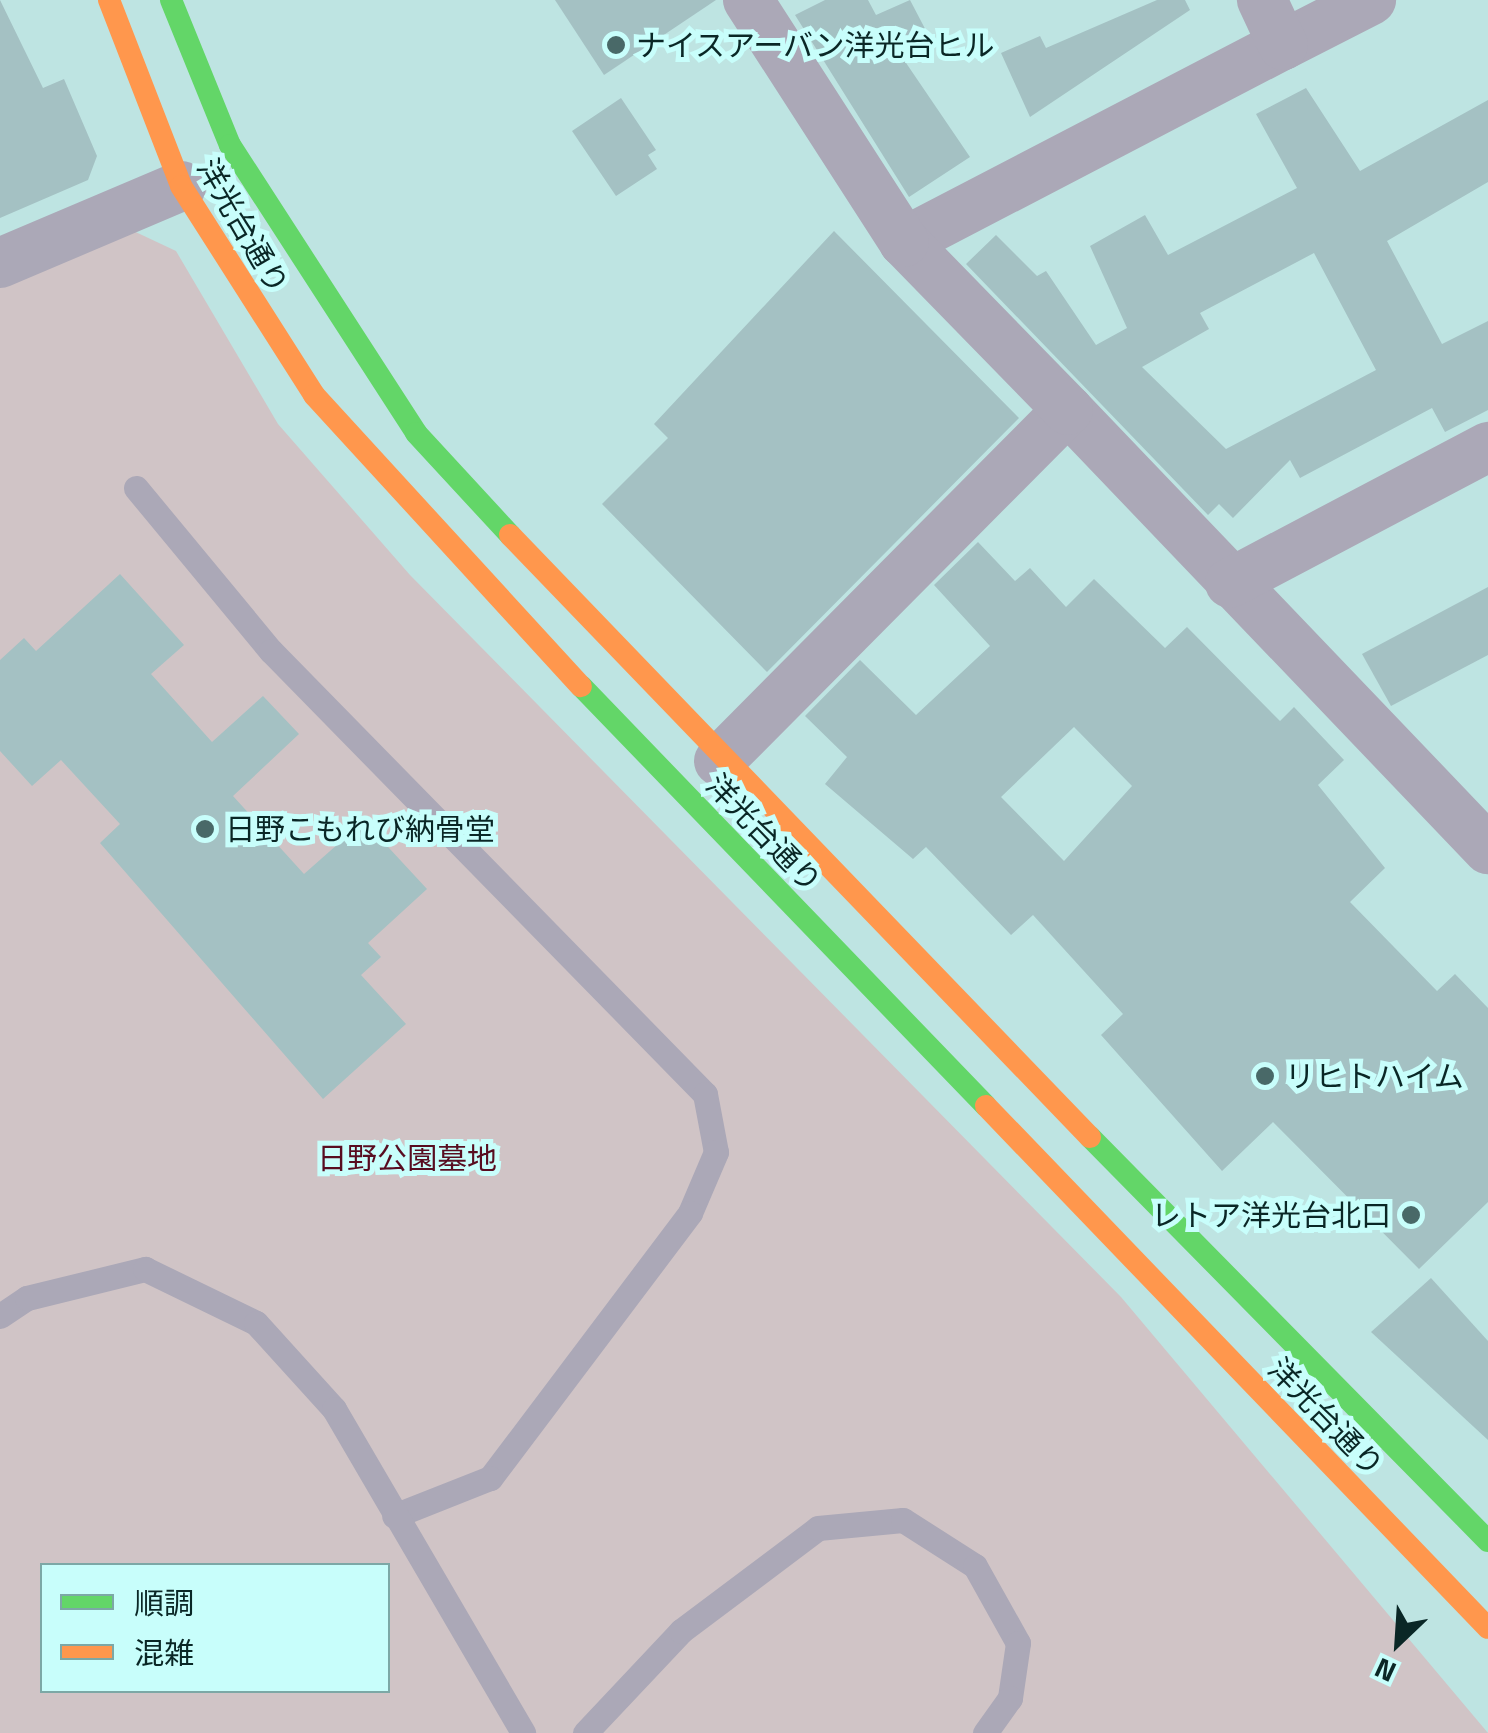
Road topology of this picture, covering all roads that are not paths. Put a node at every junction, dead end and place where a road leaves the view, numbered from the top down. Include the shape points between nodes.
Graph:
1 (109, 0) edge
2 (171, 0) edge
3 (748, 0) edge
4 (1262, 0) edge
5 (1371, 0) edge
6 (1283, 46) junction
7 (181, 186) junction
8 (904, 242) junction
9 (0, 264) edge
10 (1068, 410) junction
11 (1488, 447) edge
12 (136, 488) dead end
13 (1230, 583) junction
14 (719, 761) junction
15 (1488, 849) edge
16 (0, 1316) edge
17 (394, 1516) junction
18 (1488, 1541) edge
19 (1488, 1628) edge
20 (523, 1733) edge
21 (584, 1733) edge
22 (986, 1733) edge

1 - 7 street, 洋光台通り
2 - 14 street, 洋光台通り via 230,145 308,279 416,433
3 - 8 street
4 - 6 street
5 - 6 street
6 - 8 street
7 - 9 street
7 - 19 street, 洋光台通り via 314,395 418,517
8 - 10 street
10 - 13 street
10 - 14 street
11 - 13 street
12 - 17 lane via 271,651 706,1094 716,1152 690,1213 490,1478
13 - 15 street
14 - 18 street, 洋光台通り
16 - 17 lane via 26,1298 145,1269 256,1322 334,1409
17 - 20 lane
21 - 22 lane via 681,1631 818,1528 903,1520 975,1566 1018,1644 1010,1698

